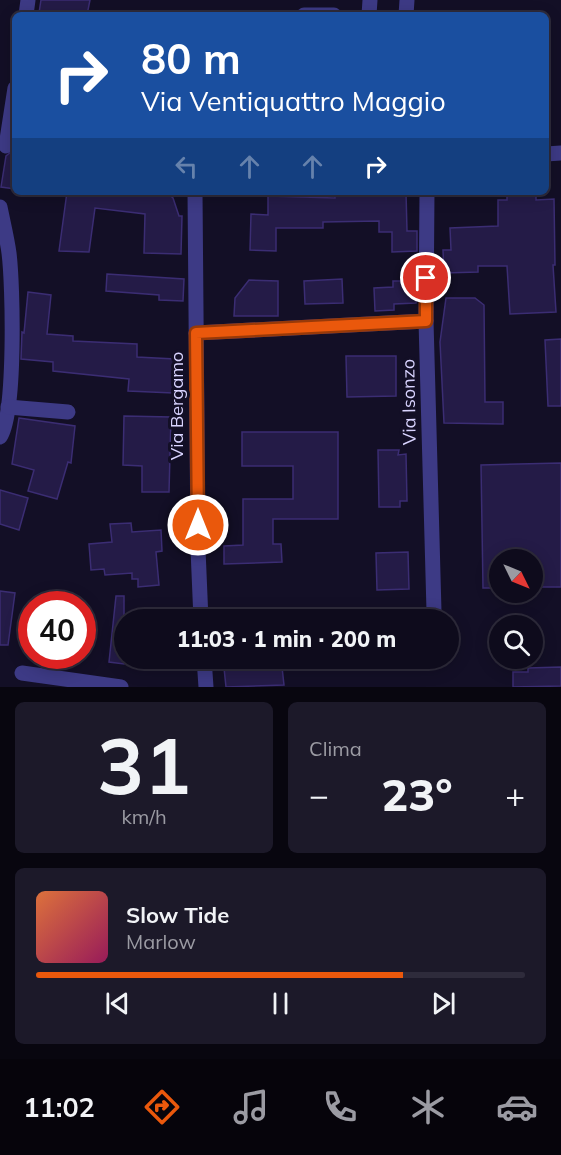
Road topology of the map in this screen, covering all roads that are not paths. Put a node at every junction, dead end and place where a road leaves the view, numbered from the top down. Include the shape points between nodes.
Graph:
1 (12, 110) edge
2 (7, 147) edge
3 (195, 195) edge
4 (427, 195) edge
5 (0, 207) edge
6 (6, 319) edge
7 (426, 321) junction
8 (196, 333) junction
9 (8, 407) junction
10 (68, 412) dead end
11 (0, 437) edge
12 (201, 609) edge
13 (434, 609) edge
14 (205, 669) edge
15 (22, 673) dead end
16 (121, 687) edge
17 (206, 687) edge

1 - 2 street
3 - 8 street, Via Bergamo
4 - 7 street, Via Isonzo
5 - 6 street via 9,252
6 - 9 street
7 - 8 street
7 - 13 street, Via Isonzo
8 - 12 street, Via Bergamo
9 - 10 street
9 - 11 street
14 - 17 street
15 - 16 street

